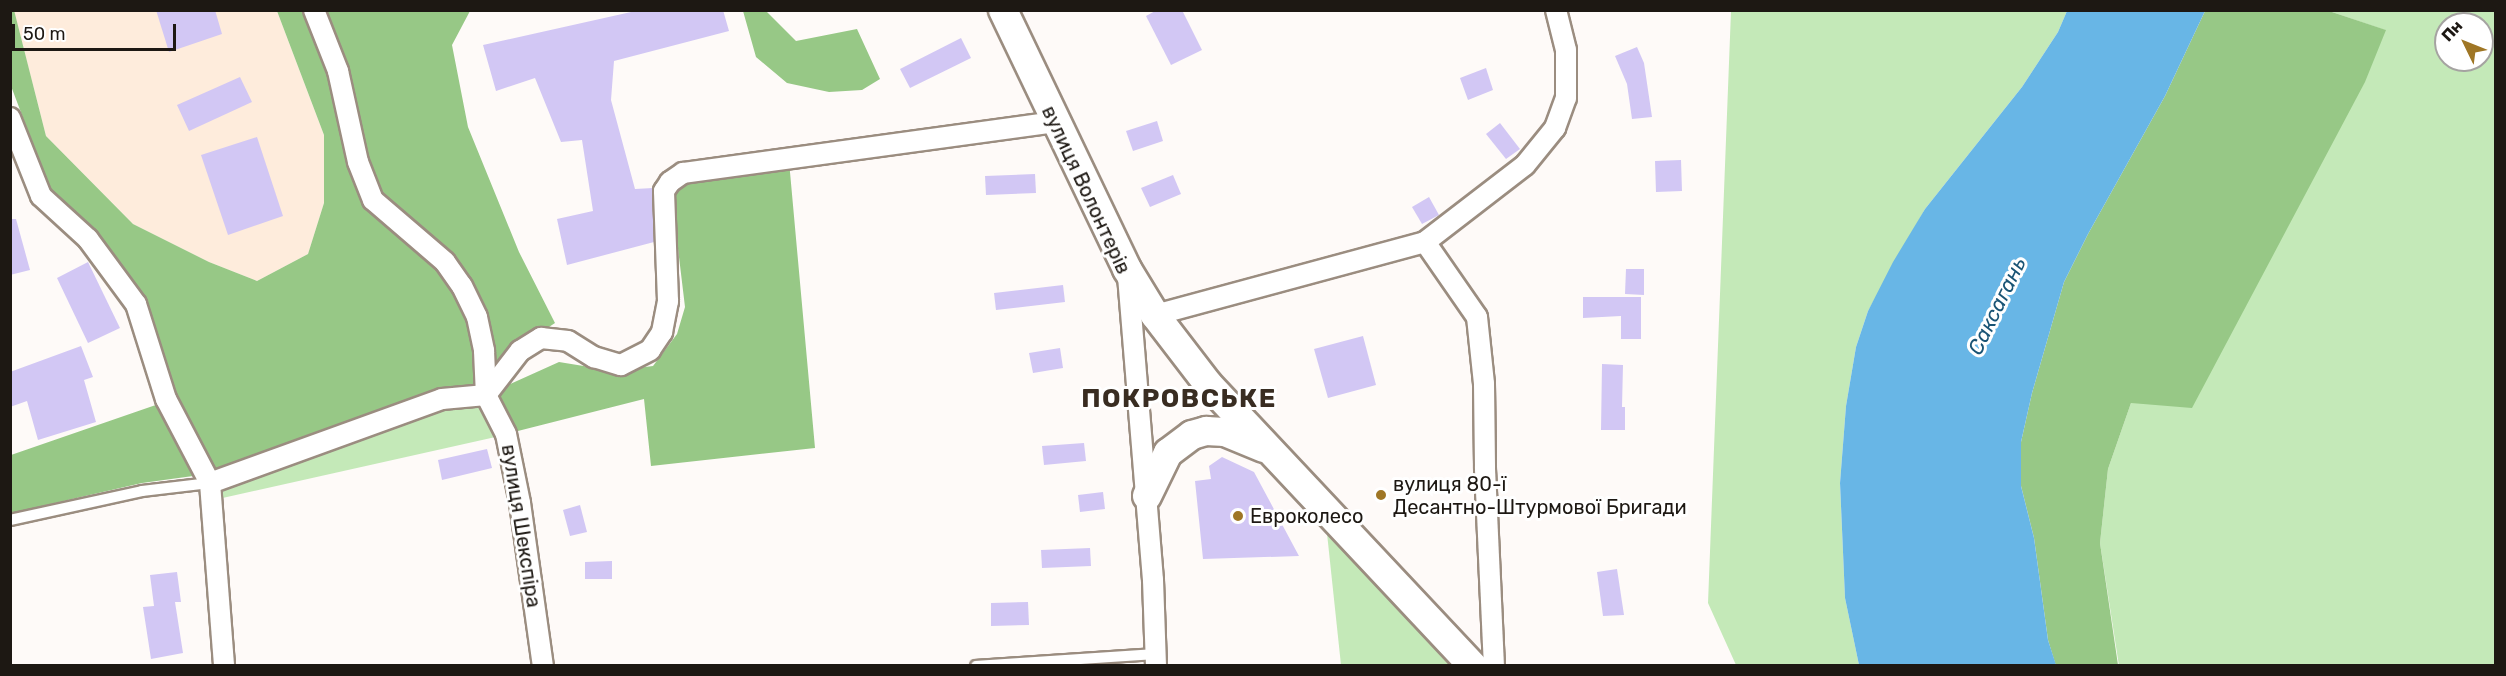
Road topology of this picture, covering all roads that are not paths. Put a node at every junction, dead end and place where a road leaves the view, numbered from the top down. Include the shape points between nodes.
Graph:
1 (314, 10) edge
2 (1003, 10) edge
3 (1556, 10) edge
4 (10, 118) edge
5 (1055, 122) junction
6 (1425, 242) junction
7 (1127, 270) junction
8 (1155, 315) junction
9 (486, 395) junction
10 (1273, 451) junction
11 (210, 483) junction
12 (1147, 496) junction
13 (10, 520) edge
14 (1156, 660) edge
15 (224, 666) edge
16 (543, 666) edge
17 (976, 666) edge
18 (1473, 666) edge
19 (1494, 666) edge

1 - 9 street, вулиця Шекспіра via 338,70 358,162 373,200 427,244 462,286 477,317 484,351
2 - 5 street, вулиця Волонтерів
3 - 6 street via 1566,50 1566,98 1555,128 1526,165
4 - 11 street via 41,196 88,240 136,304 166,399
5 - 7 street, вулиця Волонтерів
5 - 9 street via 683,174 664,191 668,301 662,332 650,350 621,365 594,357 568,341 541,338 520,351
6 - 8 street
6 - 19 street via 1477,317 1484,384
7 - 8 street
7 - 12 street, вулиця Волонтерів
8 - 10 street via 1208,384
9 - 11 street via 442,399
9 - 16 street, вулиця Шекспіра via 506,434
10 - 12 street via 1226,432 1192,435 1168,453
10 - 18 street
11 - 13 lane via 142,491
11 - 15 street
12 - 14 street, вулиця Волонтерів
14 - 17 lane

